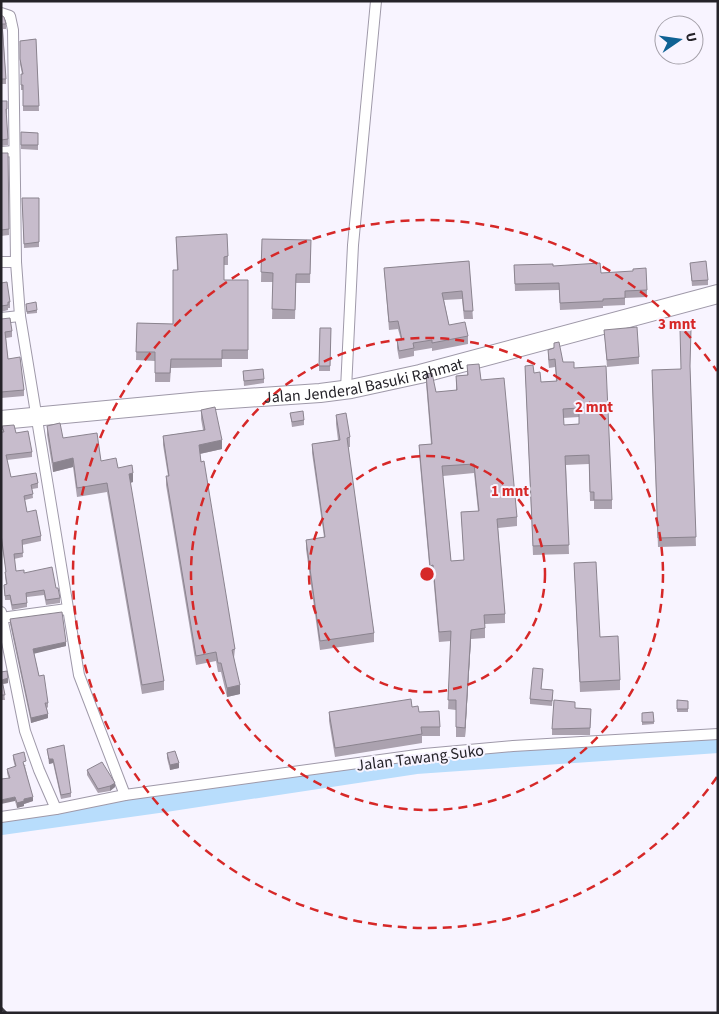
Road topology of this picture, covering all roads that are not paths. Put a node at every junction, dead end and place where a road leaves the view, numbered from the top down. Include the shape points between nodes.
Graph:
1 (376, 1) edge
2 (1, 13) edge
3 (1, 91) edge
4 (12, 91) junction
5 (14, 151) junction
6 (1, 152) edge
7 (1, 262) edge
8 (16, 262) junction
9 (718, 294) edge
10 (20, 316) junction
11 (1, 318) edge
12 (346, 389) junction
13 (36, 417) junction
14 (1, 420) edge
15 (67, 609) junction
16 (2, 616) edge
17 (718, 734) edge
18 (125, 795) junction
19 (56, 809) junction
20 (1, 817) edge

1 - 12 street via 353,245
2 - 4 street via 10,16 12,22
3 - 4 street
4 - 5 street
5 - 6 street
5 - 8 street
7 - 8 street
8 - 10 street
9 - 12 highway, Jalan Jenderal Basuki Rahmat via 425,372
10 - 11 street
10 - 13 street
12 - 13 highway, Jalan Jenderal Basuki Rahmat
13 - 14 highway, Jalan Jenderal Basuki Rahmat
13 - 15 street
15 - 16 street
15 - 18 street via 79,675
16 - 19 street via 29,745
17 - 18 street, Jalan Tawang Suko via 424,754
18 - 19 street, Jalan Tawang Suko
19 - 20 street, Jalan Tawang Suko

